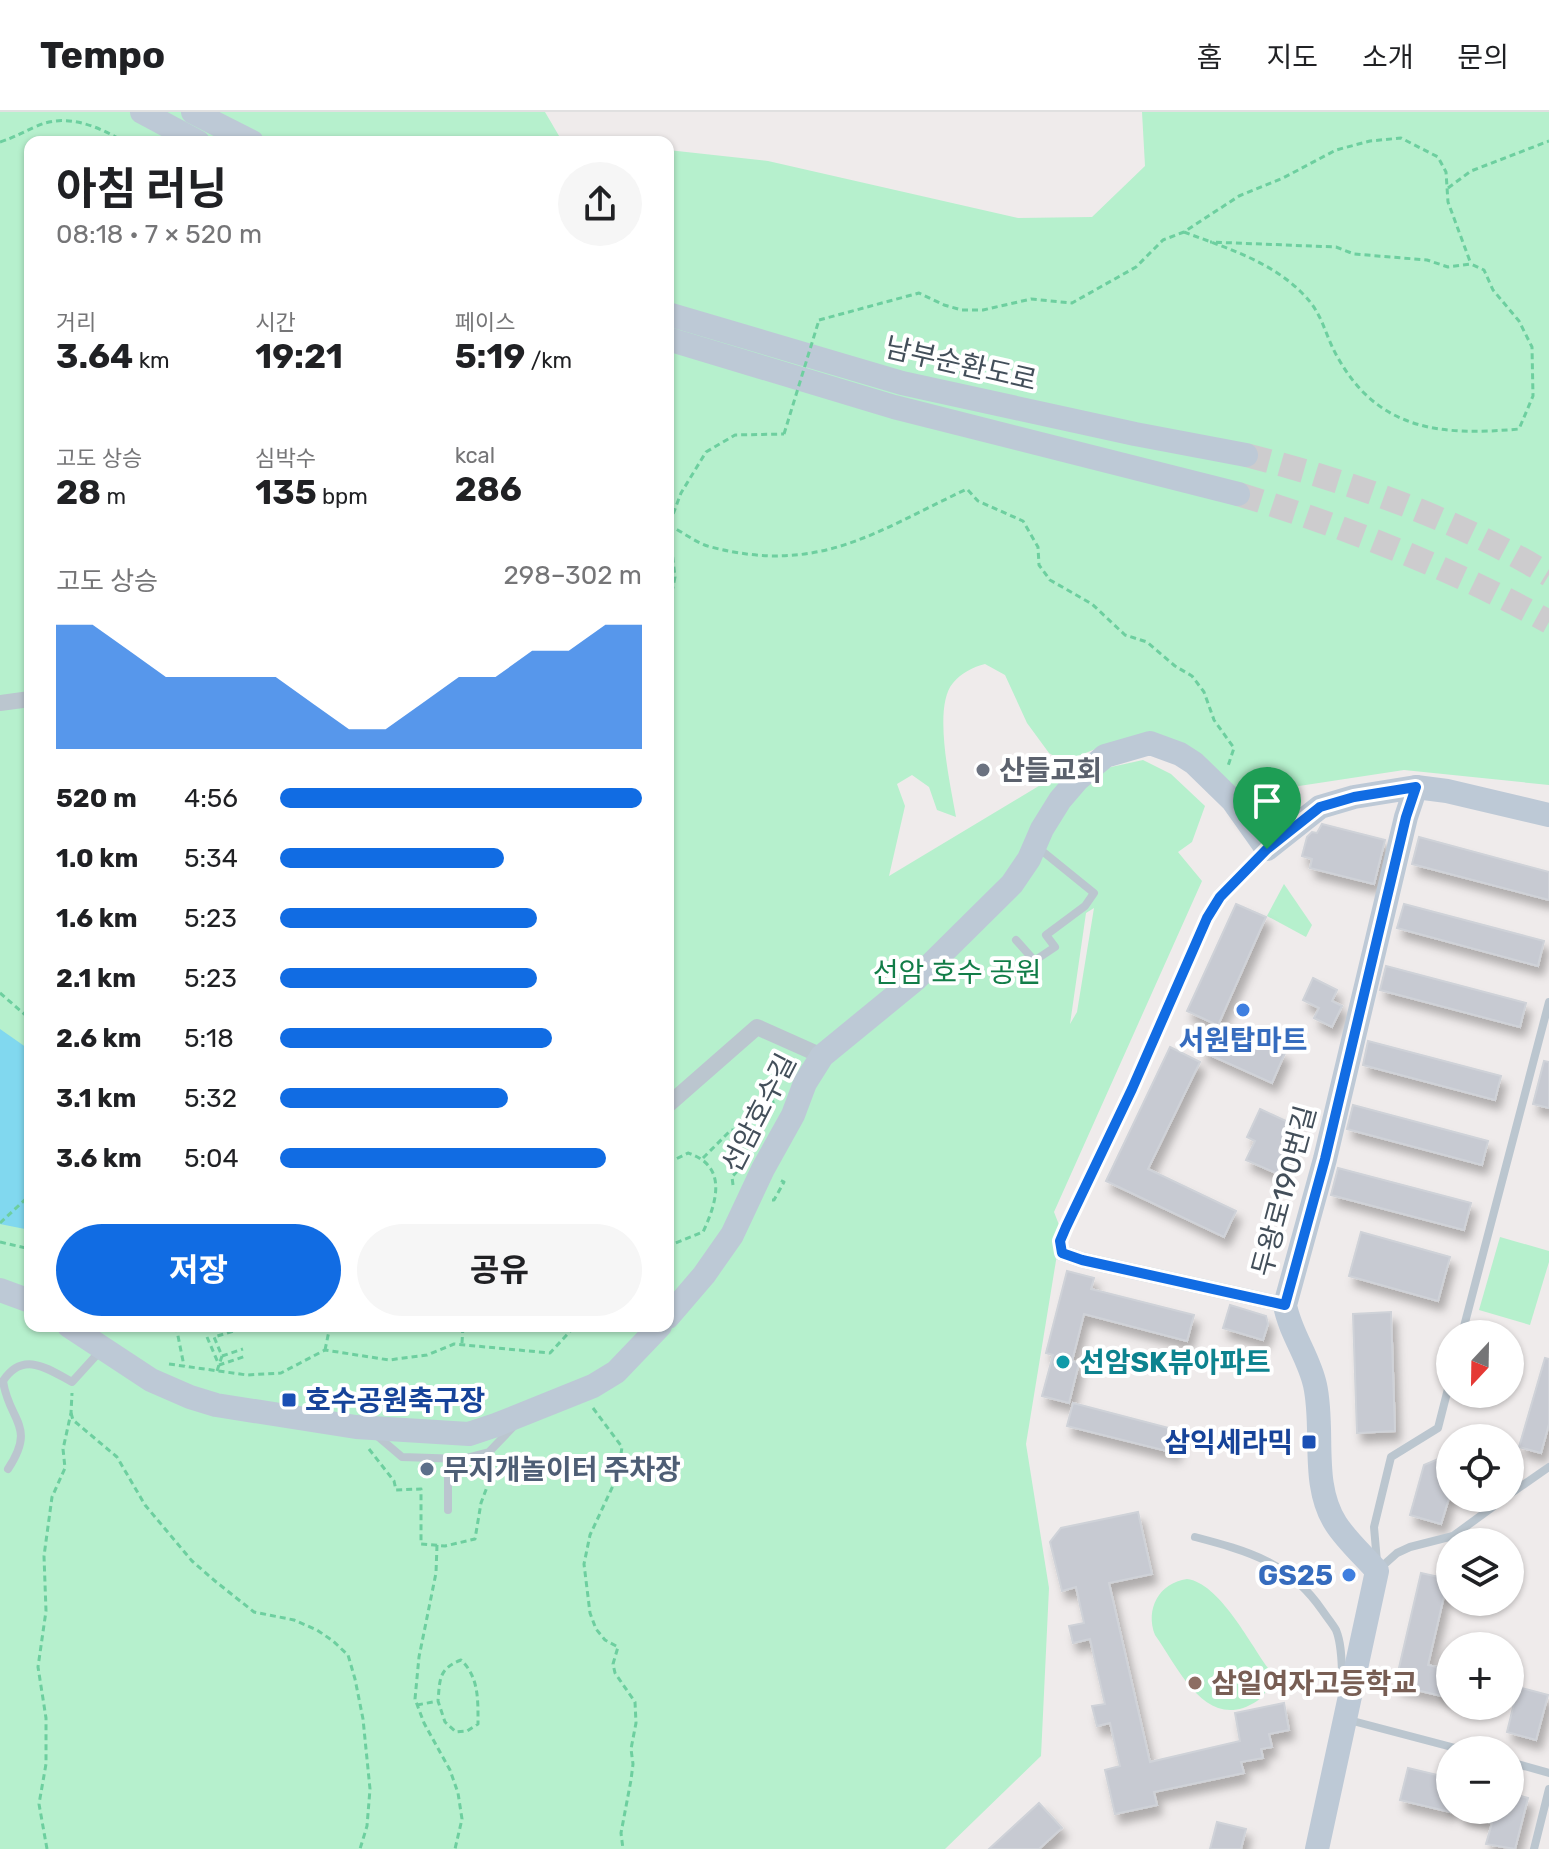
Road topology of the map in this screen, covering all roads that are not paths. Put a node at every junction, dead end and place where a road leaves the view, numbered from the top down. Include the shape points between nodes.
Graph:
1 (142, 112) edge
2 (193, 112) edge
3 (187, 136) edge
4 (240, 136) edge
5 (674, 316) edge
6 (674, 341) edge
7 (1246, 455) tunnel mouth
8 (1238, 494) tunnel mouth
9 (24, 700) edge
10 (0, 703) edge
11 (1416, 787) junction
12 (1549, 815) edge
13 (1035, 845) junction
14 (1267, 849) junction
15 (1016, 940) dead end
16 (1549, 1002) edge
17 (822, 1056) junction
18 (674, 1100) edge
19 (1062, 1253) joint
20 (0, 1290) edge
21 (24, 1299) edge
22 (1285, 1305) junction
23 (674, 1310) edge
24 (1466, 1320) edge
25 (78, 1332) edge
26 (654, 1332) edge
27 (103, 1348) junction
28 (1443, 1408) edge
29 (528, 1413) junction
30 (367, 1427) junction
31 (448, 1459) junction
32 (1549, 1467) edge
33 (8, 1469) dead end
34 (1524, 1484) edge
35 (448, 1510) dead end
36 (1486, 1512) edge
37 (1195, 1537) dead end
38 (1377, 1571) junction
39 (1345, 1719) junction
40 (1436, 1743) edge
41 (1524, 1766) edge
42 (1549, 1773) edge
43 (1549, 1789) edge
44 (1317, 1849) edge
45 (1534, 1849) edge

1 - 3 street
2 - 4 street
5 - 7 street, 남부순환도로 via 902,383
6 - 8 street, 남부순환도로 via 894,407
9 - 10 street
11 - 12 street
11 - 14 street via 1320,807
11 - 22 street, 두왕로190번길
13 - 14 street, 선암호수길 via 1078,779 1105,756 1150,743 1180,754 1210,778
13 - 15 lane via 1094,893 1046,935 1055,947 1028,965 1032,958
13 - 17 street, 선암호수길 via 1012,884 938,958
14 - 19 lane via 1207,918 1066,1227
16 - 24 lane
17 - 18 street via 757,1027
17 - 23 street, 선암호수길 via 732,1235
19 - 22 street
20 - 21 street
22 - 38 street, 두왕로190번길 via 1316,1386 1324,1499 1336,1525
25 - 27 street
26 - 29 street via 616,1372
27 - 30 street via 151,1380 216,1405
27 - 33 lane via 72,1382 42,1366 25,1364 9,1371 3,1381 6,1398 21,1426 19,1452
28 - 38 lane via 1438,1428 1391,1457 1374,1527
29 - 30 street via 469,1434
29 - 31 lane via 489,1452
30 - 31 lane via 402,1457
31 - 35 lane
32 - 34 lane
36 - 38 lane via 1453,1536 1397,1553
37 - 39 lane via 1271,1562 1300,1582 1340,1644
38 - 39 street
39 - 40 lane
39 - 44 street
41 - 42 lane
43 - 45 lane

